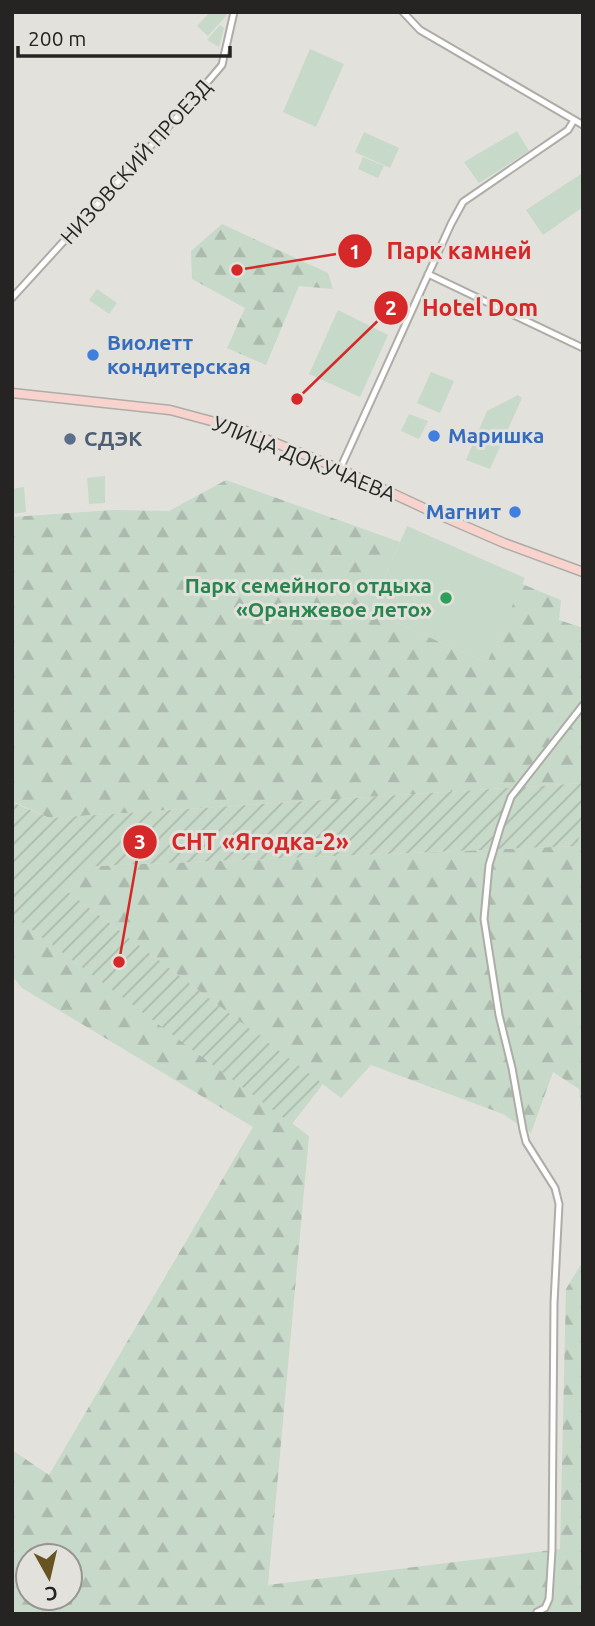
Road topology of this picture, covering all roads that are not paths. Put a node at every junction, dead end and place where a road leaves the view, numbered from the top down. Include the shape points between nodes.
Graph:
1 (234, 12) edge
2 (403, 12) edge
3 (575, 120) junction
4 (583, 125) edge
5 (428, 274) junction
6 (12, 298) edge
7 (583, 348) edge
8 (12, 393) edge
9 (340, 469) junction
10 (583, 572) edge
11 (583, 705) edge
12 (537, 1612) edge

1 - 6 street, НИЗОВСКИЙ ПРОЕЗД via 222,65
2 - 3 street via 420,30
3 - 4 street
3 - 5 street via 568,130 463,202
5 - 7 street
5 - 9 street
8 - 9 main road, УЛИЦА ДОКУЧАЕВА via 170,410 241,429
9 - 10 main road, УЛИЦА ДОКУЧАЕВА
11 - 12 street via 504,814 489,865 484,919 526,1142 555,1188 559,1204 550,1591 545,1608

